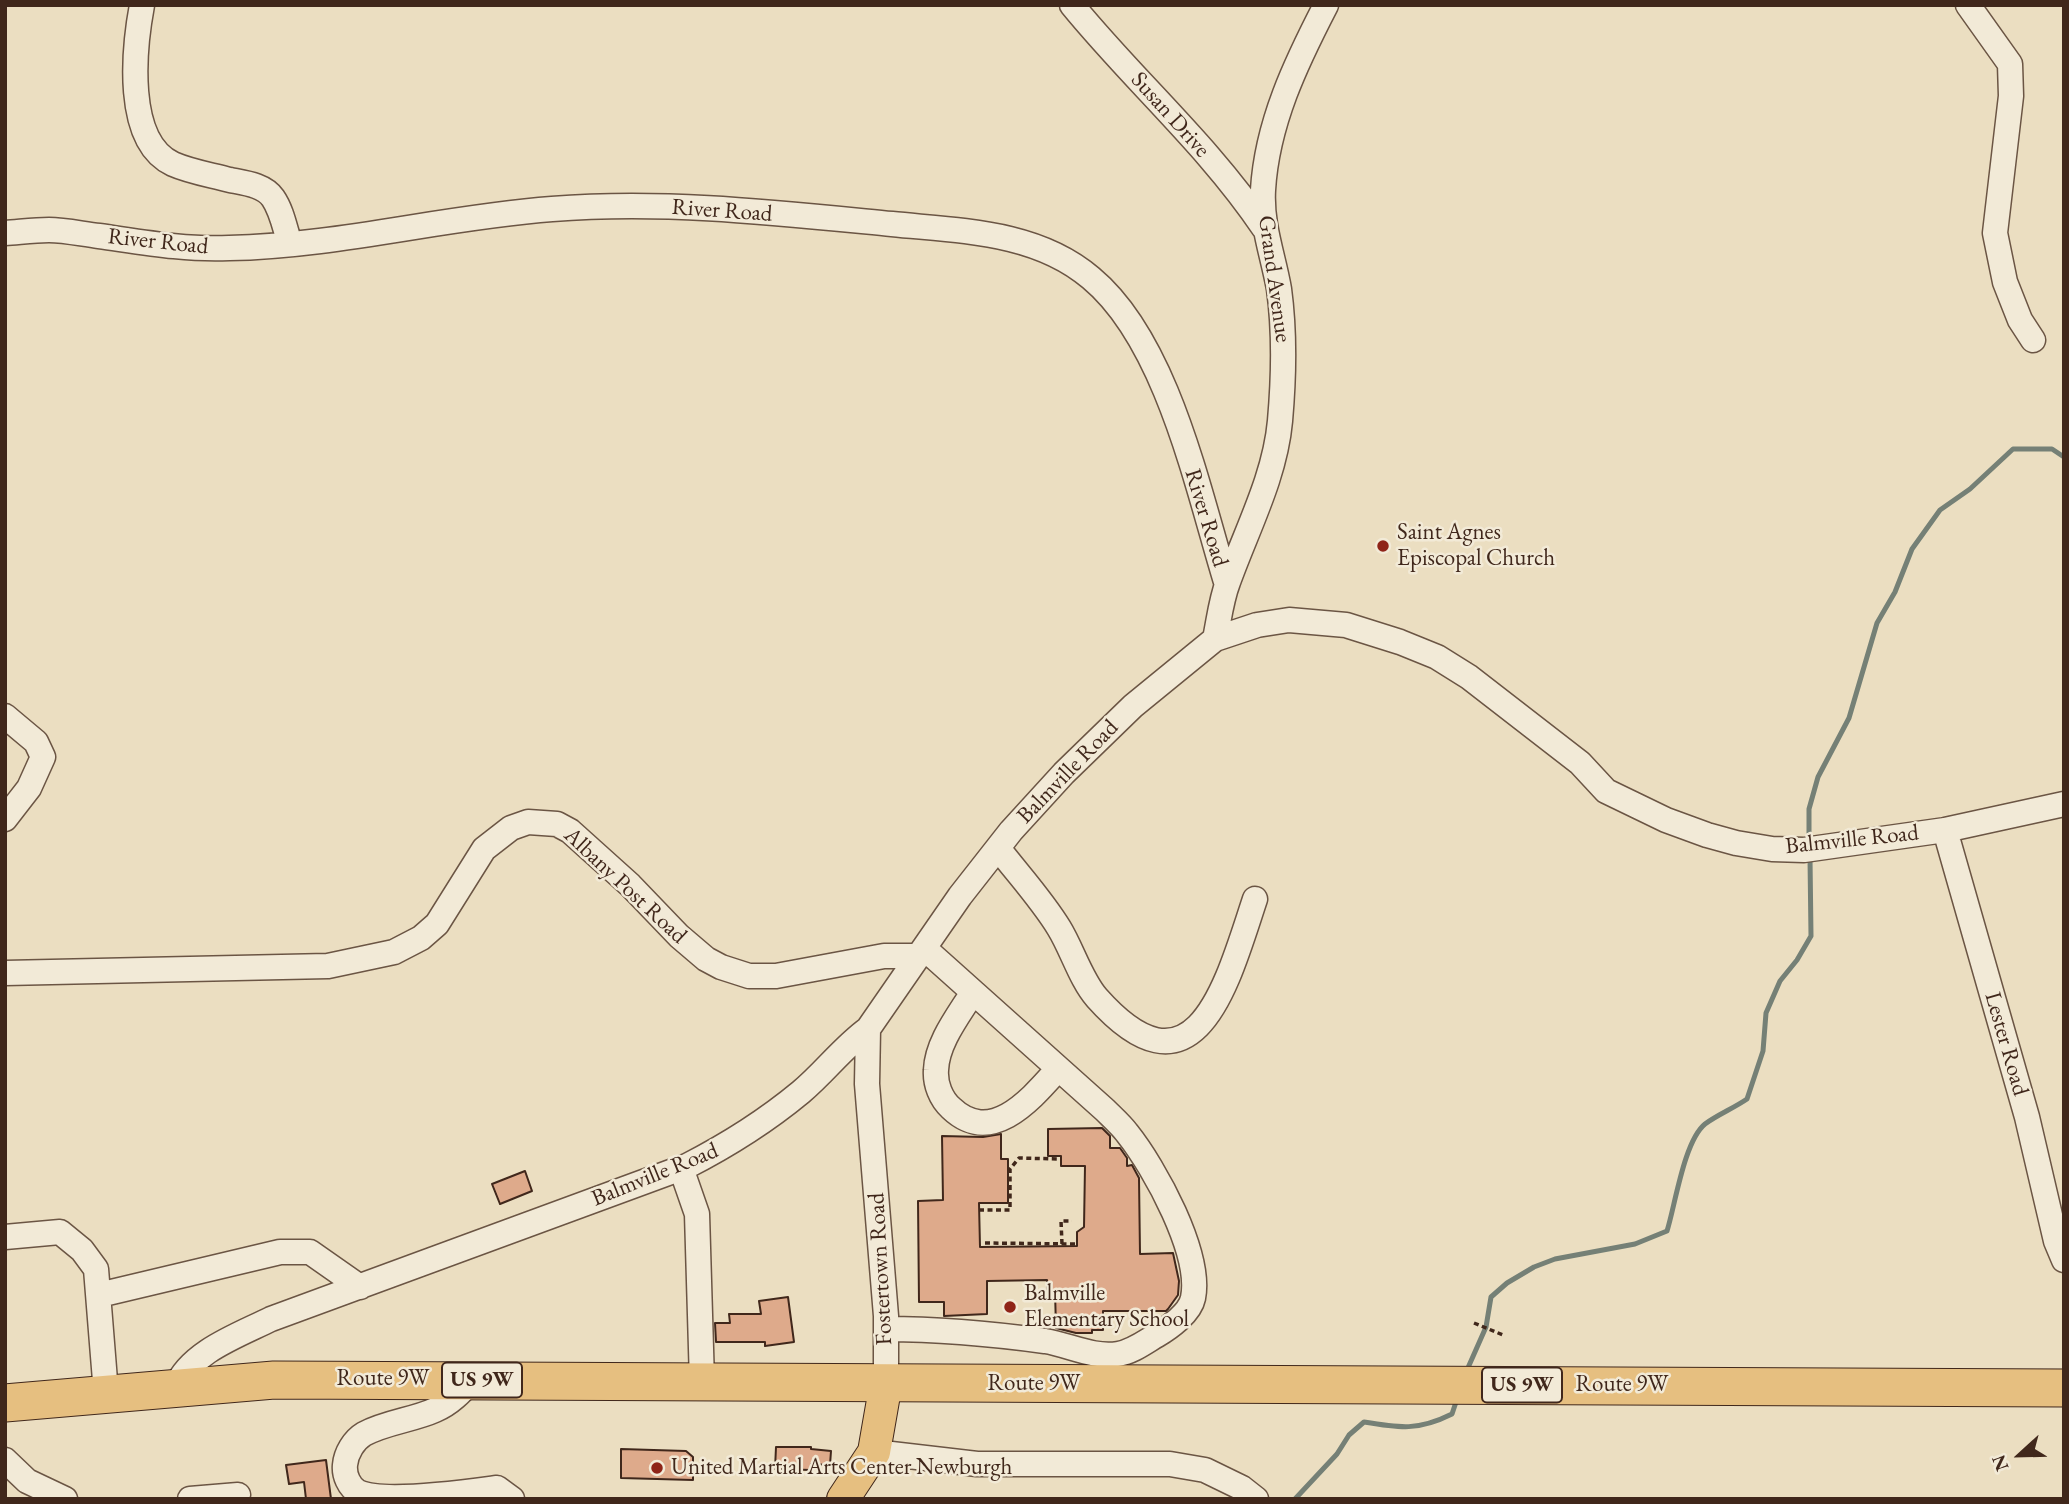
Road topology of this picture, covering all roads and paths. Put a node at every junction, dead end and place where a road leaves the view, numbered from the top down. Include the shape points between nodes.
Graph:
1 (142, 5) edge
2 (1072, 5) edge
3 (1326, 5) edge
4 (1968, 5) edge
5 (1264, 228) junction
6 (5, 233) edge
7 (290, 244) junction
8 (2033, 340) dead end
9 (1227, 585) junction
10 (1215, 639) junction
11 (5, 716) edge
12 (2064, 804) edge
13 (5, 819) edge
14 (1945, 830) junction
15 (998, 848) junction
16 (1255, 899) dead end
17 (921, 952) junction
18 (5, 973) edge
19 (973, 992) junction
20 (868, 1029) junction
21 (1058, 1069) junction
22 (1061, 1159) dead end
23 (681, 1168) junction
24 (979, 1210) dead end
25 (1072, 1221) dead end
26 (5, 1237) edge
27 (985, 1243) dead end
28 (1062, 1244) junction
29 (1077, 1244) dead end
30 (2064, 1260) edge
31 (359, 1287) junction
32 (99, 1295) junction
33 (1474, 1323) dead end
34 (886, 1329) junction
35 (1503, 1335) dead end
36 (472, 1380) junction
37 (702, 1382) junction
38 (886, 1383) junction
39 (176, 1387) junction
40 (2064, 1388) edge
41 (106, 1393) junction
42 (5, 1403) edge
43 (874, 1452) junction
44 (5, 1460) edge
45 (238, 1495) dead end
46 (65, 1499) edge
47 (190, 1499) edge
48 (512, 1499) edge
49 (843, 1499) edge
50 (1256, 1499) edge

1 - 7 street via 136,84 140,117 153,149 172,163 259,187 280,211
2 - 5 street, Susan Drive via 1241,195
3 - 5 street, Grand Avenue via 1297,63 1270,140 1263,191
4 - 8 street via 2010,64 2011,96 1995,233 2005,282
5 - 9 street, Grand Avenue via 1282,312 1285,358 1280,425 1267,479
6 - 7 street, River Road via 49,230 179,247
7 - 9 street, River Road via 552,209 647,206 879,223 1030,243 1065,258 1106,291 1146,349 1171,403
9 - 10 street, Grand Avenue
10 - 14 street, Balmville Road via 1289,620 1346,625 1400,642 1469,677 1580,763 1606,791 1707,835 1772,849
10 - 15 street, Balmville Road via 1133,706
11 - 13 street via 36,742 43,757 29,788
12 - 14 street, Balmville Road
14 - 30 street, Lester Road
15 - 16 street via 1059,927 1096,997 1138,1035 1163,1043 1185,1038 1204,1020 1231,971
15 - 17 street, Balmville Road
17 - 18 street, Albany Post Road via 776,976 721,967 679,936 570,831 557,824 528,822 511,828 484,849 437,924 394,951 328,966
17 - 19 street
17 - 20 street, Balmville Road
19 - 21 street
19 - 21 street via 959,1036 941,1048 937,1086 945,1103 973,1121 1003,1118 1021,1109 1022,1092
20 - 23 street, Balmville Road via 802,1091 737,1140
20 - 34 street, Fostertown Road via 867,1084
21 - 34 street via 1127,1133 1150,1168 1191,1254 1195,1276 1192,1301 1184,1314 1119,1354 1095,1354 1049,1341
22 - 24 path via 1019,1158 1010,1169 1010,1210
23 - 31 street, Balmville Road
23 - 37 street via 697,1214
25 - 28 path via 1062,1221
26 - 32 street via 60,1232 96,1269
27 - 28 path
28 - 29 path
31 - 32 street via 310,1252 280,1252
31 - 39 street, Balmville Road via 271,1319 232,1339 187,1367
32 - 41 street
33 - 35 path
34 - 38 street, Fostertown Road
36 - 37 highway, Route 9W / US 9W
36 - 39 highway, Route 9W / US 9W via 274,1380
36 - 48 street via 456,1398 435,1410 363,1435 346,1458 344,1472 357,1492 376,1497 497,1488
37 - 38 highway, Route 9W / US 9W
38 - 40 highway, Route 9W / US 9W
38 - 43 main road, Fostertown Road
39 - 41 highway, Route 9W / US 9W
41 - 42 highway, Route 9W / US 9W
43 - 49 main road, Fostertown Road
43 - 50 street via 977,1464 1170,1464 1205,1470
44 - 46 street via 27,1481
45 - 47 street

